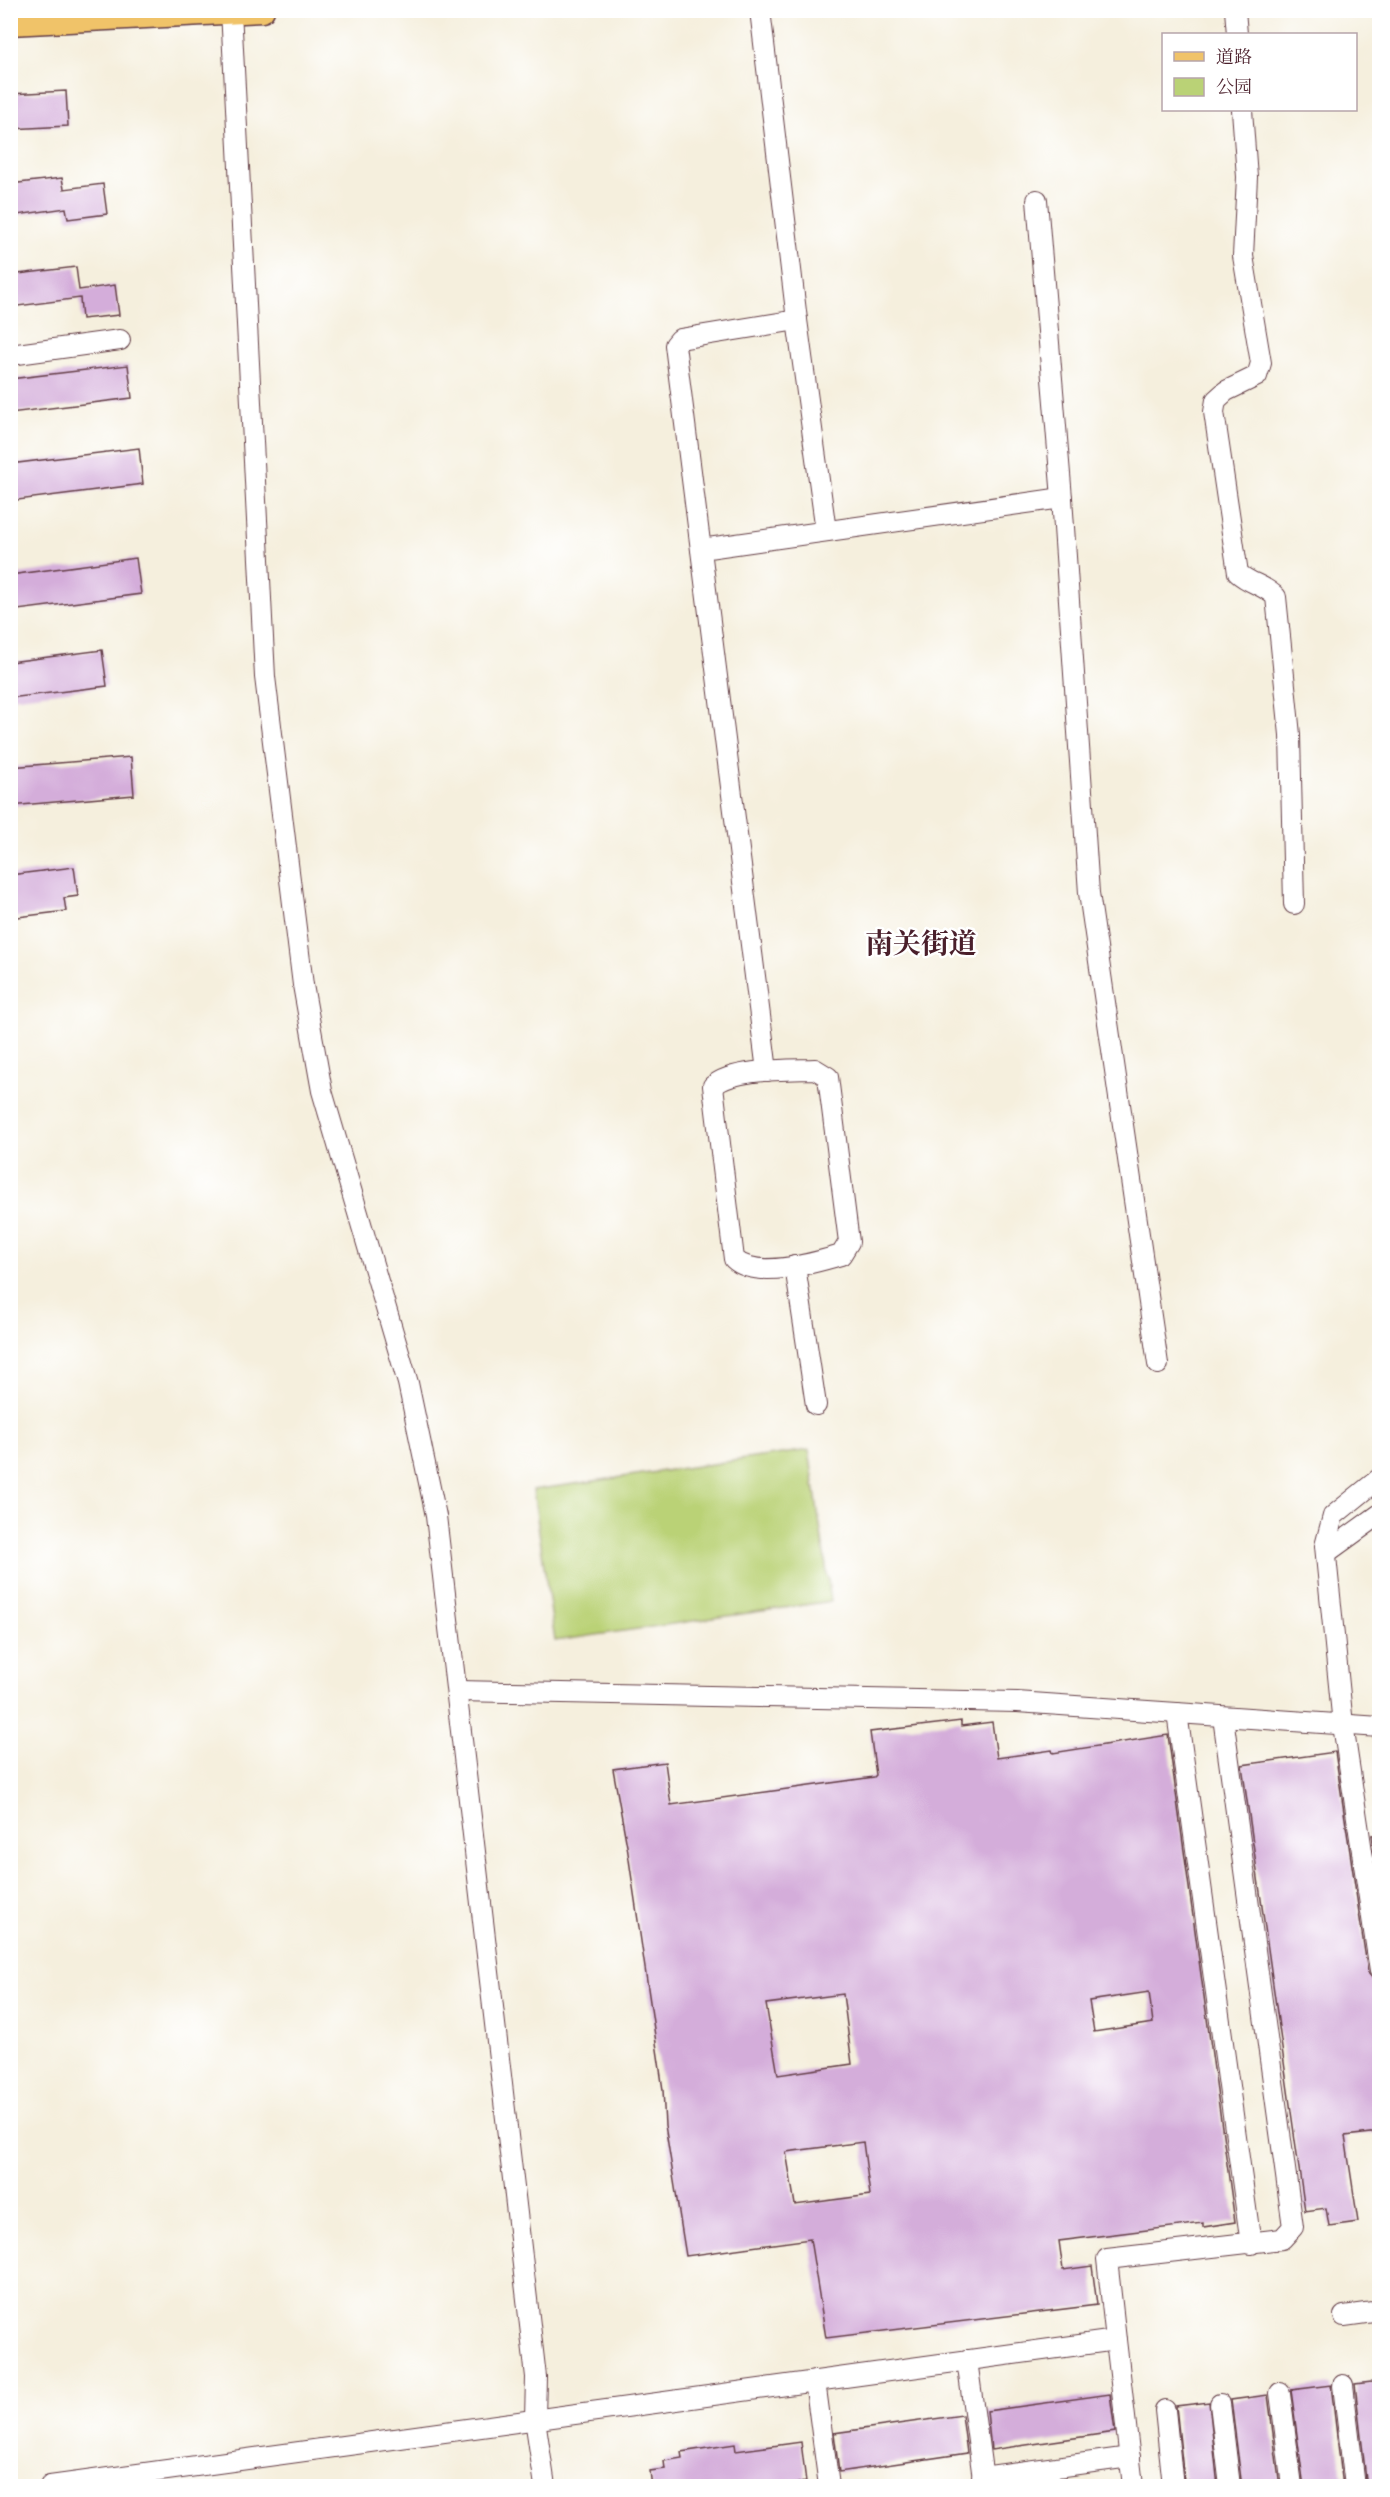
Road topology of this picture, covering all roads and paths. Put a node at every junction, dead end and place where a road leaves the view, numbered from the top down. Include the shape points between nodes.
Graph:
1 (262, 10) edge
2 (760, 10) edge
3 (1235, 10) edge
4 (231, 11) edge
5 (10, 23) edge
6 (1237, 33) edge
7 (1242, 111) edge
8 (1037, 200) dead end
9 (797, 320) junction
10 (120, 340) dead end
11 (10, 355) edge
12 (1062, 498) junction
13 (826, 531) junction
14 (701, 549) junction
15 (1294, 904) dead end
16 (767, 1071) junction
17 (795, 1266) junction
18 (1158, 1364) dead end
19 (816, 1405) dead end
20 (1380, 1478) edge
21 (1380, 1514) edge
22 (1326, 1553) junction
23 (458, 1691) junction
24 (1177, 1713) junction
25 (1223, 1717) junction
26 (1343, 1725) junction
27 (1380, 1726) edge
28 (1380, 1971) edge
29 (1251, 2244) junction
30 (1380, 2311) edge
31 (1344, 2316) dead end
32 (1116, 2340) junction
33 (967, 2360) junction
34 (815, 2381) junction
35 (1343, 2385) dead end
36 (1280, 2393) dead end
37 (1220, 2404) dead end
38 (1165, 2410) dead end
39 (535, 2419) junction
40 (1130, 2457) junction
41 (983, 2482) edge
42 (50, 2487) edge
43 (545, 2487) edge
44 (829, 2487) edge
45 (1133, 2487) edge
46 (1173, 2487) edge
47 (1230, 2487) edge
48 (1292, 2487) edge
49 (1355, 2487) edge

1 - 4 main road
2 - 9 street
3 - 6 street
4 - 5 main road
4 - 23 street via 265,677 302,974 322,1091 408,1383 436,1516
7 - 15 street via 1247,177 1242,256 1261,363 1257,376 1216,400 1214,412 1238,573 1276,597 1290,735
8 - 12 street
9 - 13 street
9 - 14 street via 680,339 675,345
10 - 11 street
12 - 13 street
12 - 18 street via 1089,893
13 - 14 street
14 - 16 street
16 - 17 street via 815,1069 828,1077 849,1242 841,1255
16 - 17 street via 727,1078 713,1086 734,1258 755,1269
17 - 19 street
20 - 22 street via 1333,1516
21 - 22 street
22 - 26 street
23 - 24 street via 1017,1702
23 - 39 street via 536,2377
24 - 25 street
24 - 29 street
25 - 26 street
25 - 29 street via 1293,2227 1282,2239
26 - 27 street
26 - 28 street
29 - 32 street via 1107,2259
30 - 31 street
32 - 33 street
32 - 40 street
33 - 34 street
33 - 41 street
34 - 39 street
34 - 44 street
35 - 49 street
36 - 48 street
37 - 47 street
38 - 46 street
39 - 42 street
39 - 43 street
40 - 41 street
40 - 45 street

